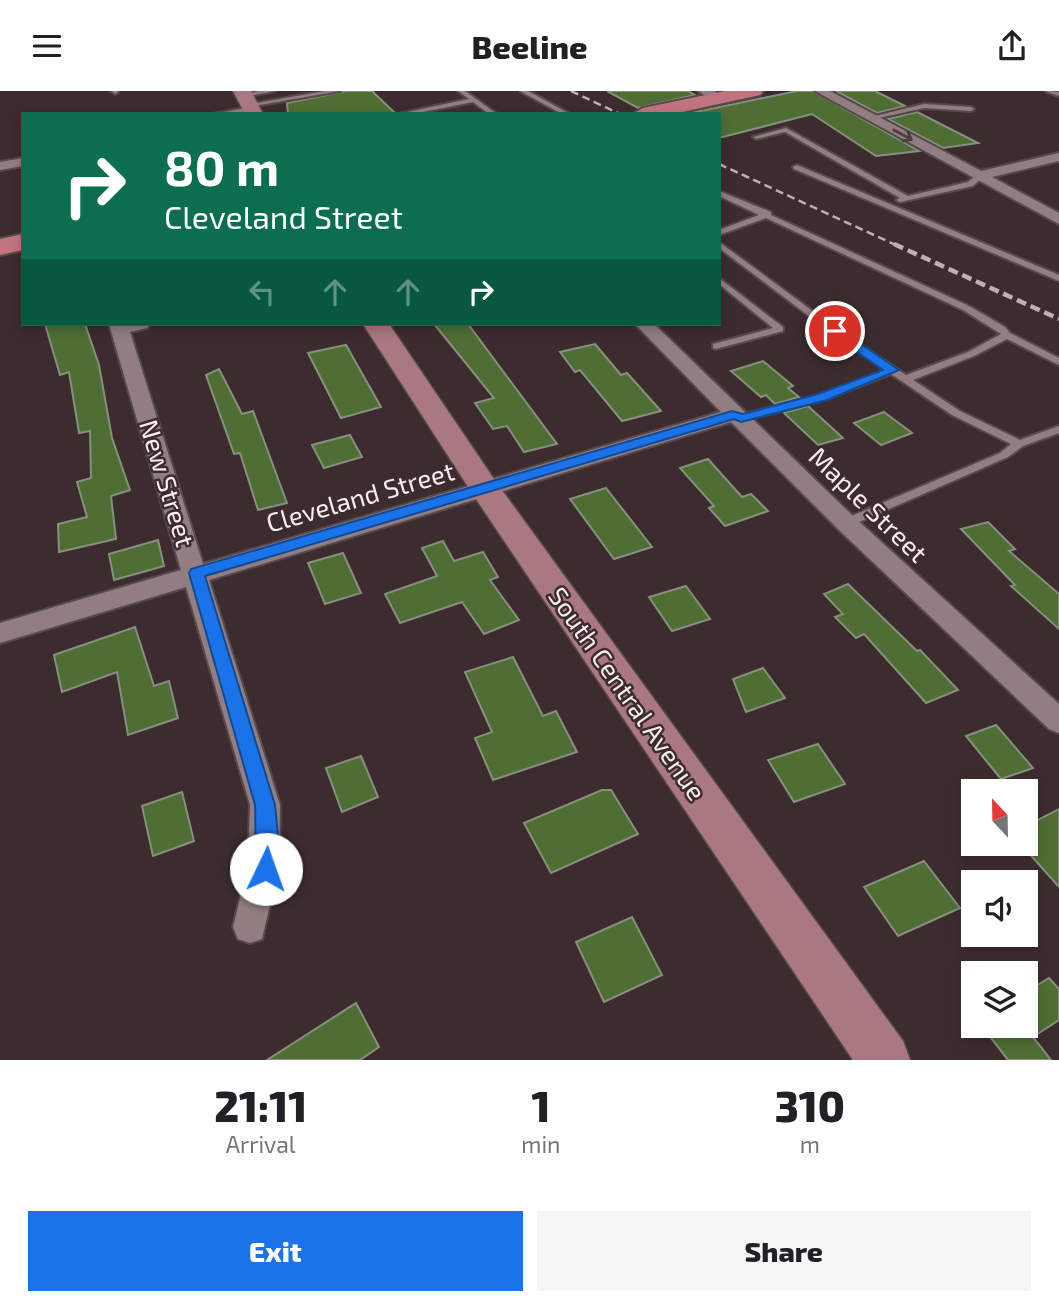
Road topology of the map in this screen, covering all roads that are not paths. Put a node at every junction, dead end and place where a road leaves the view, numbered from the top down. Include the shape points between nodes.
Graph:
1 (272, 91) edge
2 (337, 91) edge
3 (461, 91) edge
4 (523, 91) edge
5 (753, 91) edge
6 (821, 91) edge
7 (1049, 91) edge
8 (1059, 94) edge
9 (711, 95) edge
10 (475, 100) junction
11 (248, 103) edge
12 (971, 109) dead end
13 (222, 112) edge
14 (412, 112) edge
15 (491, 112) edge
16 (563, 112) edge
17 (651, 112) edge
18 (870, 118) junction
19 (756, 137) dead end
20 (1059, 157) edge
21 (21, 162) edge
22 (0, 166) edge
23 (797, 167) dead end
24 (980, 176) junction
25 (721, 194) edge
26 (905, 198) junction
27 (886, 203) junction
28 (768, 214) junction
29 (1059, 219) edge
30 (721, 232) edge
31 (21, 242) edge
32 (721, 245) edge
33 (0, 247) edge
34 (1059, 278) edge
35 (721, 282) edge
36 (126, 326) edge
37 (377, 326) edge
38 (646, 326) edge
39 (1006, 335) junction
40 (716, 347) dead end
41 (1059, 362) edge
42 (893, 370) junction
43 (905, 379) junction
44 (738, 416) junction
45 (1059, 429) edge
46 (1019, 444) junction
47 (485, 489) junction
48 (846, 523) junction
49 (197, 573) junction
50 (0, 633) edge
51 (1059, 721) edge
52 (250, 927) dead end
53 (884, 1060) edge

1 - 11 lane
2 - 11 lane
3 - 10 lane
4 - 16 lane
5 - 9 main road
6 - 18 street
7 - 8 lane
9 - 17 main road
10 - 14 lane
10 - 15 lane
11 - 13 lane
12 - 18 lane via 924,106
18 -> 24 street
19 - 26 lane via 786,131
20 - 24 street
21 - 22 street
23 - 27 lane
24 - 26 lane via 970,184
24 - 29 street
25 - 28 lane
26 - 27 lane
27 - 34 lane
28 - 30 lane
28 - 39 lane via 966,308
31 - 33 main road
32 - 42 lane
35 - 40 lane via 780,329
36 - 49 street, New Street
37 - 47 street, South Central Avenue
38 - 44 street, Maple Street
39 - 41 lane
39 - 43 lane
42 - 43 lane
42 - 44 lane, Cleveland Street via 823,397
43 - 46 lane via 956,413
44 - 47 street, Cleveland Street
44 - 48 street, Maple Street
45 - 46 lane
46 - 48 lane via 1004,455
47 - 49 street, Cleveland Street
47 - 53 street, South Central Avenue
48 - 51 street, Maple Street
49 - 50 street, Cleveland Street
49 - 52 street, New Street via 265,805 266,869

